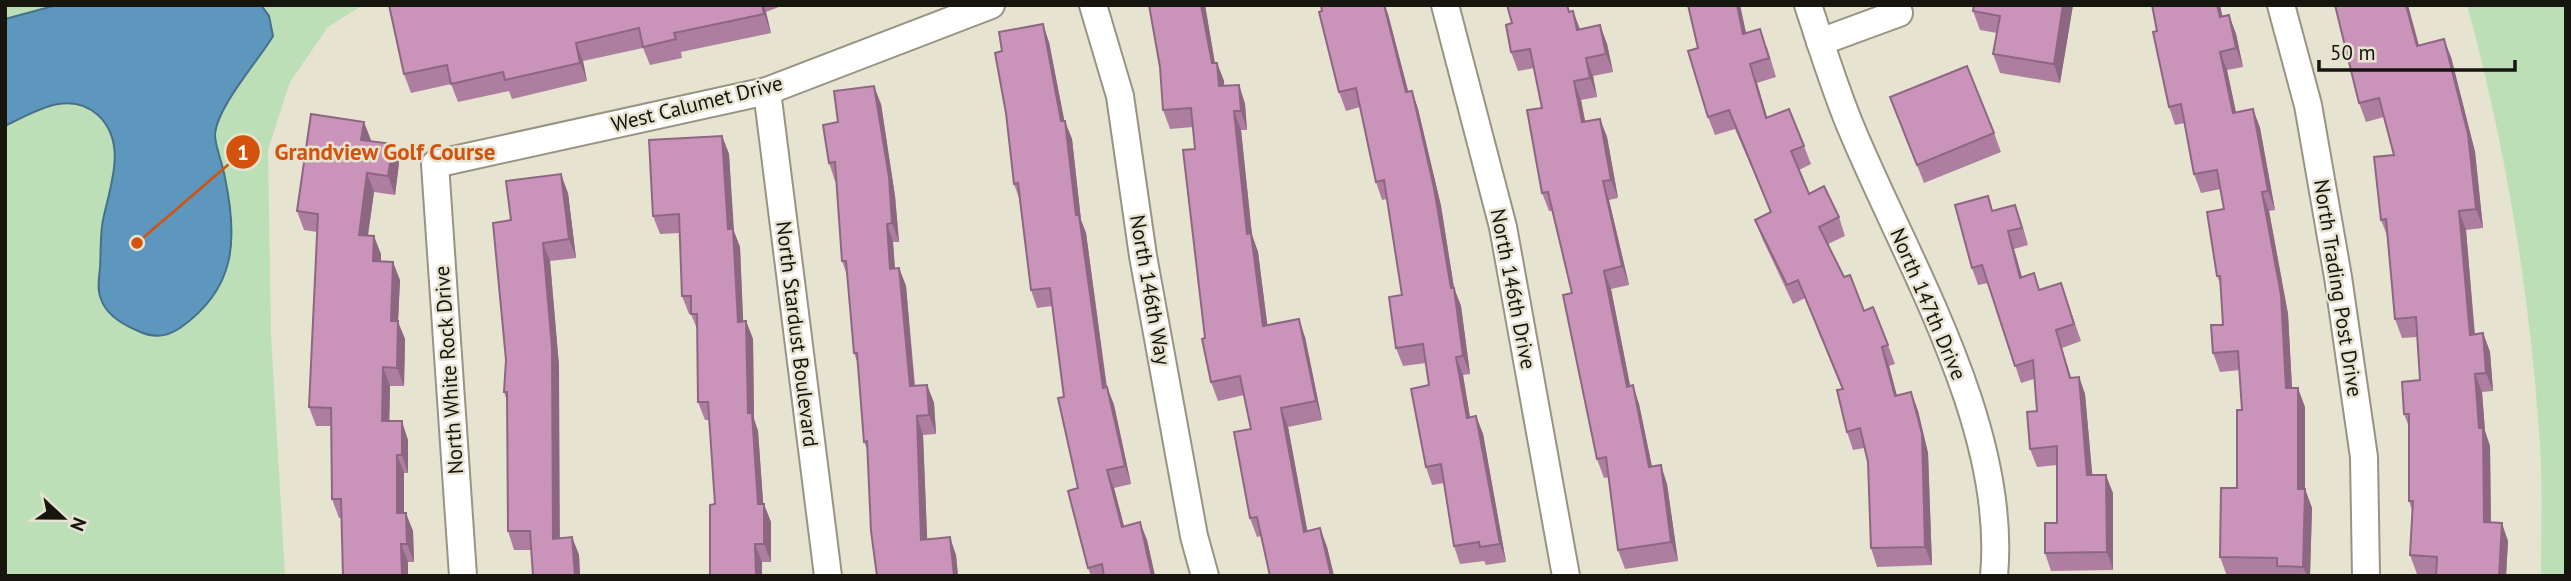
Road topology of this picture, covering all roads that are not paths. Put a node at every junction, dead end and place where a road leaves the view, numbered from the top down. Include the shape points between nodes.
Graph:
1 (991, 5) edge
2 (1093, 5) edge
3 (1445, 5) edge
4 (1808, 5) edge
5 (2281, 5) edge
6 (1899, 13) dead end
7 (1820, 42) junction
8 (767, 91) junction
9 (435, 164) joint
10 (464, 576) edge
11 (828, 576) edge
12 (1205, 576) edge
13 (1566, 576) edge
14 (1994, 576) edge
15 (2366, 576) edge

1 - 8 street, West Calumet Drive
2 - 12 street, North 146th Way via 1120,96 1143,256
3 - 13 street, North 146th Drive via 1503,227
4 - 7 street, North 147th Drive
5 - 15 street, North Trading Post Drive via 2308,105 2340,291 2364,457
6 - 7 street
7 - 14 street, North 147th Drive via 1852,129 1973,411 1997,547
8 - 9 street, West Calumet Drive
8 - 11 street, North Stardust Boulevard
9 - 10 street, North White Rock Drive

